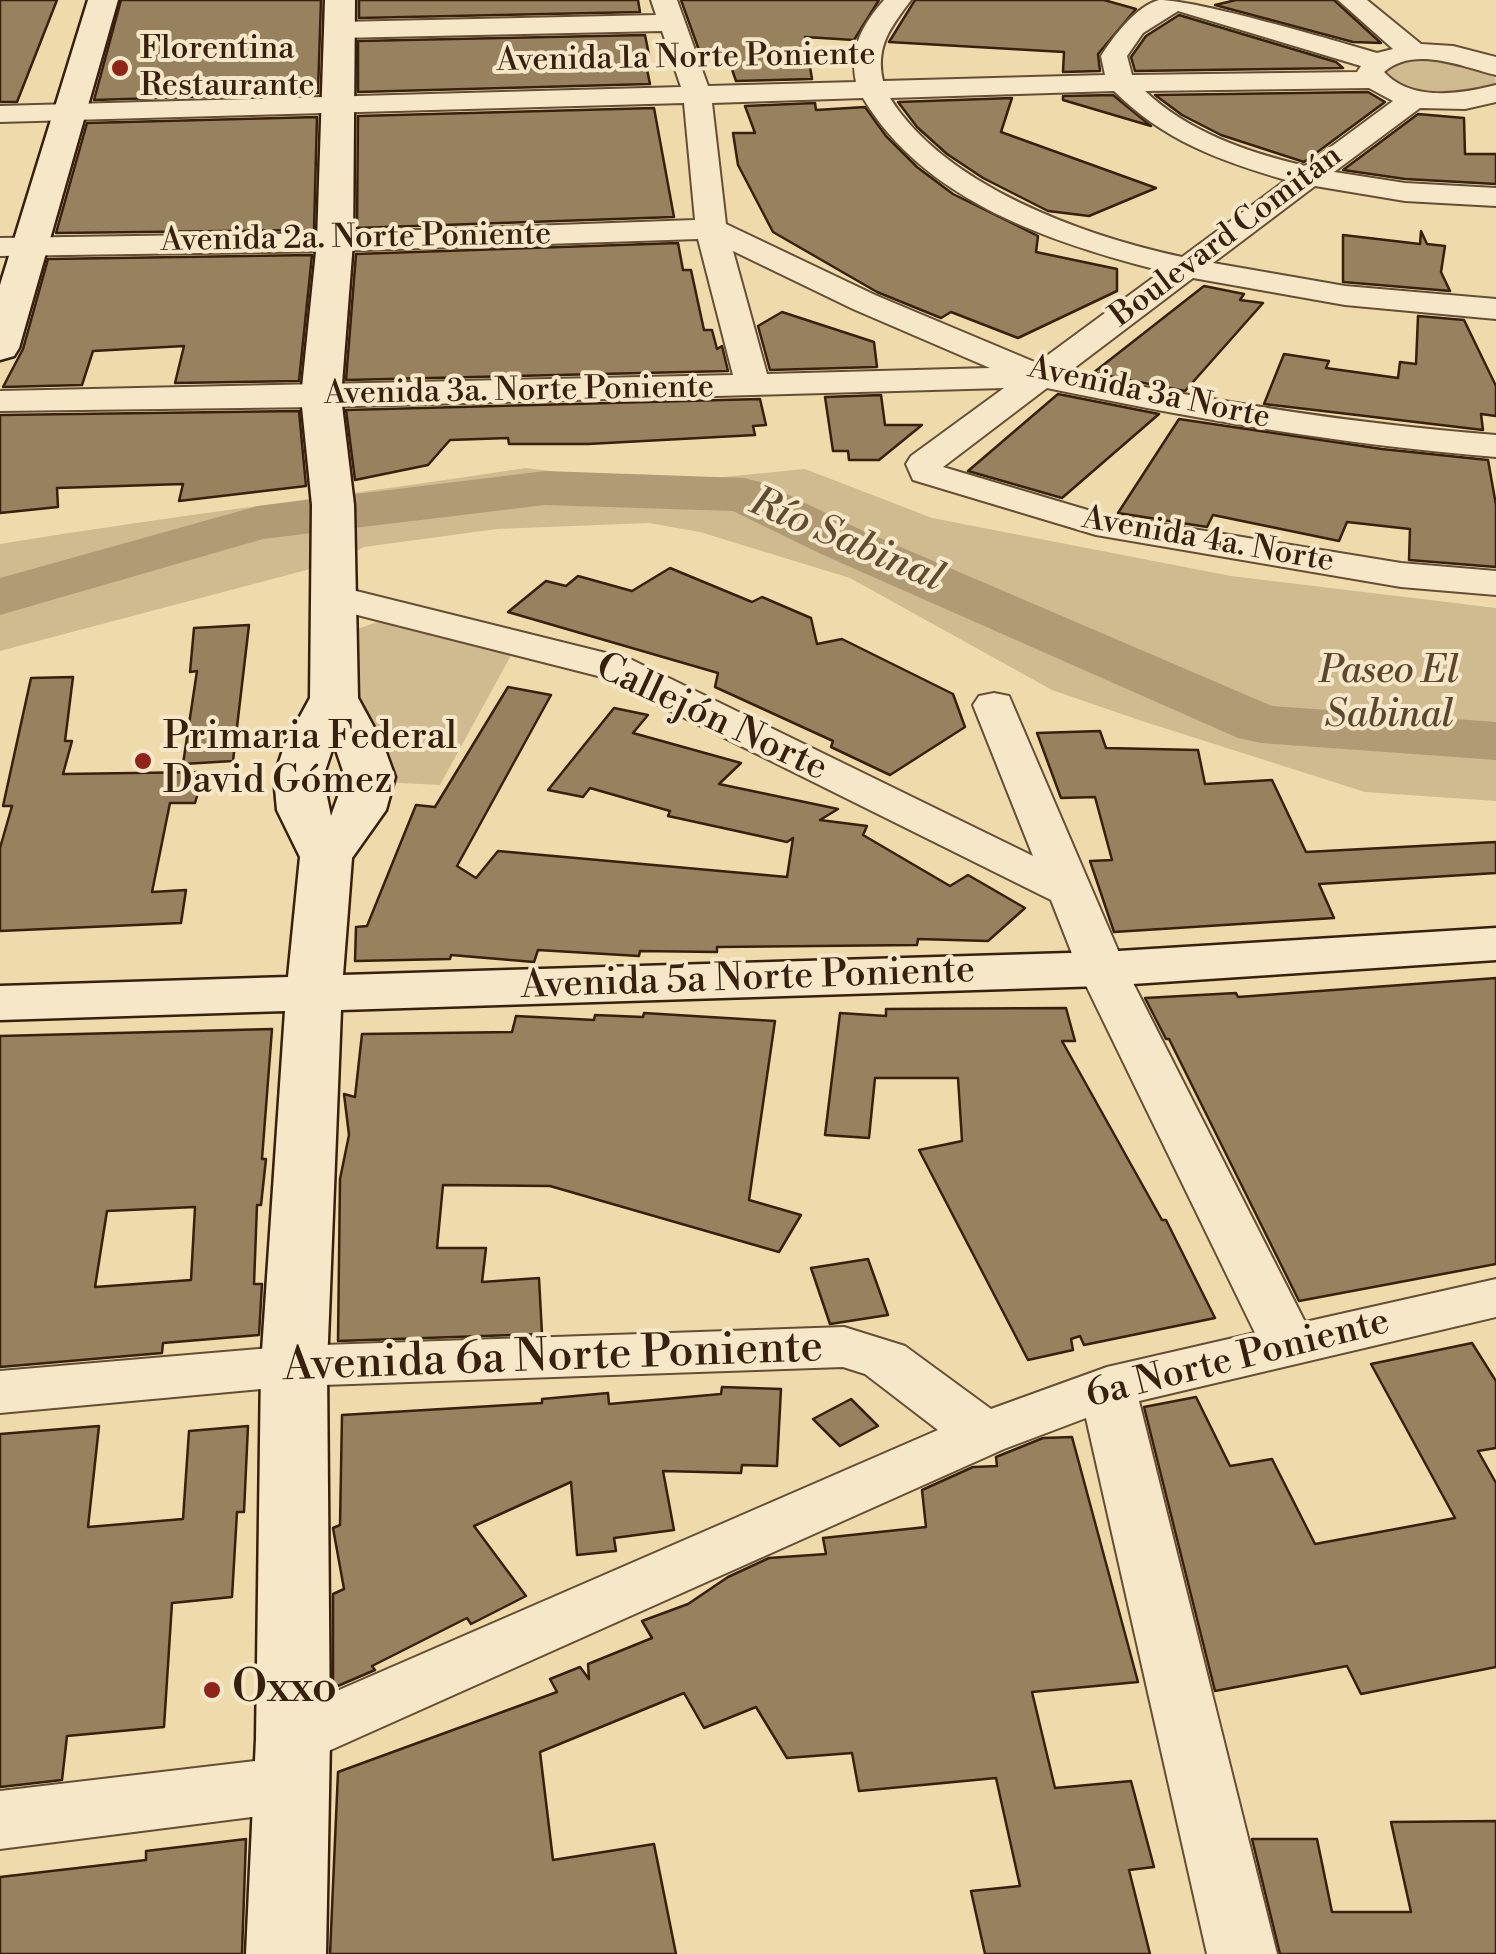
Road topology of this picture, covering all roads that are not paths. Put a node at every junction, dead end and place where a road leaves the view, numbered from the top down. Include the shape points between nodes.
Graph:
1 (80, 0) edge
2 (103, 0) edge
3 (898, 0) edge
4 (1351, 0) edge
5 (1174, 1) edge
6 (668, 11) edge
7 (340, 15) edge
8 (1496, 38) edge
9 (1415, 53) junction
10 (1484, 63) edge
11 (1376, 71) junction
12 (1121, 83) junction
13 (869, 89) junction
14 (696, 94) junction
15 (1416, 98) junction
16 (338, 102) junction
17 (1490, 107) edge
18 (54, 112) junction
19 (0, 114) edge
20 (1310, 176) junction
21 (1496, 197) edge
22 (711, 229) junction
23 (11, 242) edge
24 (335, 242) junction
25 (1186, 269) junction
26 (1496, 309) edge
27 (0, 348) edge
28 (1038, 376) junction
29 (753, 386) junction
30 (322, 397) junction
31 (0, 401) edge
32 (1496, 446) edge
33 (926, 472) joint
34 (333, 577) junction
35 (1496, 583) edge
36 (334, 698) junction
37 (994, 705) dead end
38 (326, 857) junction
39 (1070, 892) junction
40 (1496, 944) edge
41 (1102, 969) junction
42 (314, 994) junction
43 (0, 1003) edge
44 (1496, 1298) edge
45 (1288, 1343) junction
46 (294, 1366) junction
47 (1107, 1388) junction
48 (0, 1392) edge
49 (984, 1434) junction
50 (292, 1761) junction
51 (0, 1820) edge
52 (286, 1954) edge
53 (1242, 1954) edge

1 - 18 street
2 - 18 street
3 - 13 street via 868,43
4 - 9 street
5 - 11 street
5 - 12 street via 1134,28 1114,56
6 - 7 street
6 - 14 street
7 - 16 street
8 - 10 street
9 - 10 street
9 - 11 street
11 - 12 street, Avenida 1a Norte Poniente
11 - 15 street
12 - 13 street, Avenida 1a Norte Poniente
12 - 20 street via 1176,130
13 - 14 street, Avenida 1a Norte Poniente
13 - 25 street via 925,160 972,188 1032,218
14 - 16 street, Avenida 1a Norte Poniente
14 - 22 street
15 - 17 street
15 - 20 street, Boulevard Comitán
16 - 18 street, Avenida 1a Norte Poniente
16 - 24 street
18 - 19 street, Avenida 1a Norte Poniente
18 - 23 street
20 - 21 street via 1377,190
20 - 25 street, Boulevard Comitán
22 - 24 street, Avenida 2a. Norte Poniente
22 - 28 street, Avenida 3a Norte
22 - 29 street
23 - 24 street, Avenida 2a. Norte Poniente
23 - 27 street
24 - 30 street
25 - 26 street via 1359,300
25 - 28 street, Boulevard Comitán
28 - 29 street, Avenida 3a. Norte Poniente
28 - 32 street, Avenida 3a Norte via 1212,412
28 - 33 street, Boulevard Comitán via 924,464
29 - 30 street, Avenida 3a. Norte Poniente
30 - 31 street, Avenida 3a. Norte Poniente
30 - 34 street
33 - 35 street, Avenida 4a. Norte via 1096,524 1401,576
34 - 36 street
34 - 39 street, Callejón Norte via 616,668
36 - 38 street via 296,784 300,812
36 - 38 street via 370,777 361,810
37 - 39 street
38 - 42 street
39 - 41 street
40 - 41 street, Avenida 5a Norte Poniente
41 - 42 street, Avenida 5a Norte Poniente
41 - 45 street
42 - 43 street, Avenida 5a Norte Poniente
42 - 46 street
44 - 45 street, 6a Norte Poniente
45 - 47 street, 6a Norte Poniente
46 - 48 street, Avenida 6a Norte Poniente
46 - 49 street, Avenida 6a Norte Poniente via 844,1347 885,1360
46 - 50 street
47 - 49 street, 6a Norte Poniente
47 - 53 street
49 - 50 street
50 - 51 street
50 - 52 street

